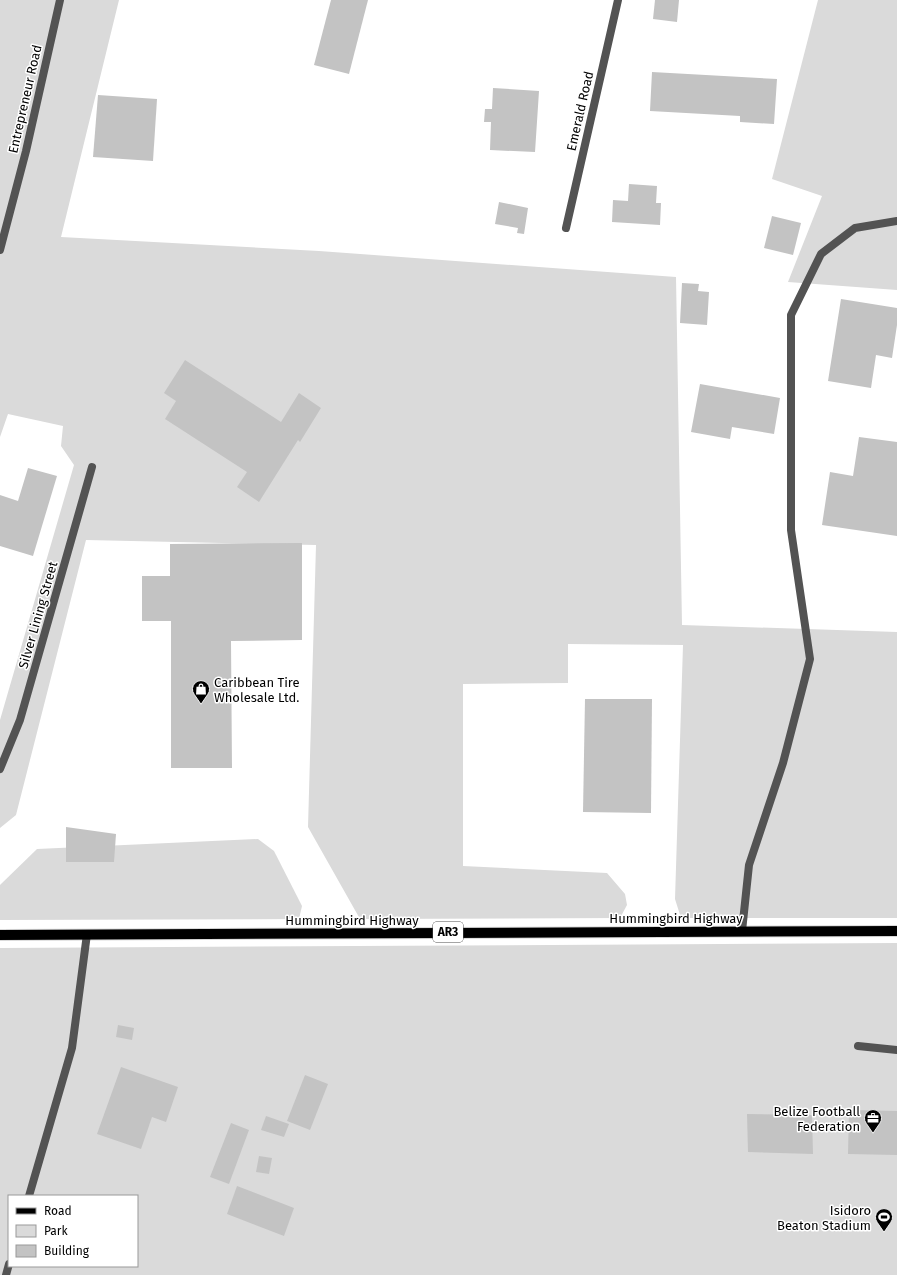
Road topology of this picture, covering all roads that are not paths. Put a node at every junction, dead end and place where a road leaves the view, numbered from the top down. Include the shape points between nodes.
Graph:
1 (60, 0) edge
2 (618, 0) edge
3 (897, 221) edge
4 (566, 228) dead end
5 (0, 250) edge
6 (92, 466) dead end
7 (0, 769) edge
8 (742, 931) junction
9 (897, 931) edge
10 (87, 934) junction
11 (0, 935) edge
12 (858, 1046) dead end
13 (897, 1050) edge
14 (29, 1195) edge

1 - 5 street, Entrepreneur Road via 26,151
2 - 4 street, Emerald Road
3 - 8 street via 855,228 821,254 792,315 791,530 810,659 783,764 749,866
6 - 7 street, Silver Lining Street via 20,720
8 - 9 main road, Hummingbird Highway / AR3
8 - 10 main road, Hummingbird Highway / AR3
10 - 11 main road, Hummingbird Highway / AR3
10 - 14 street via 72,1048
12 - 13 street

